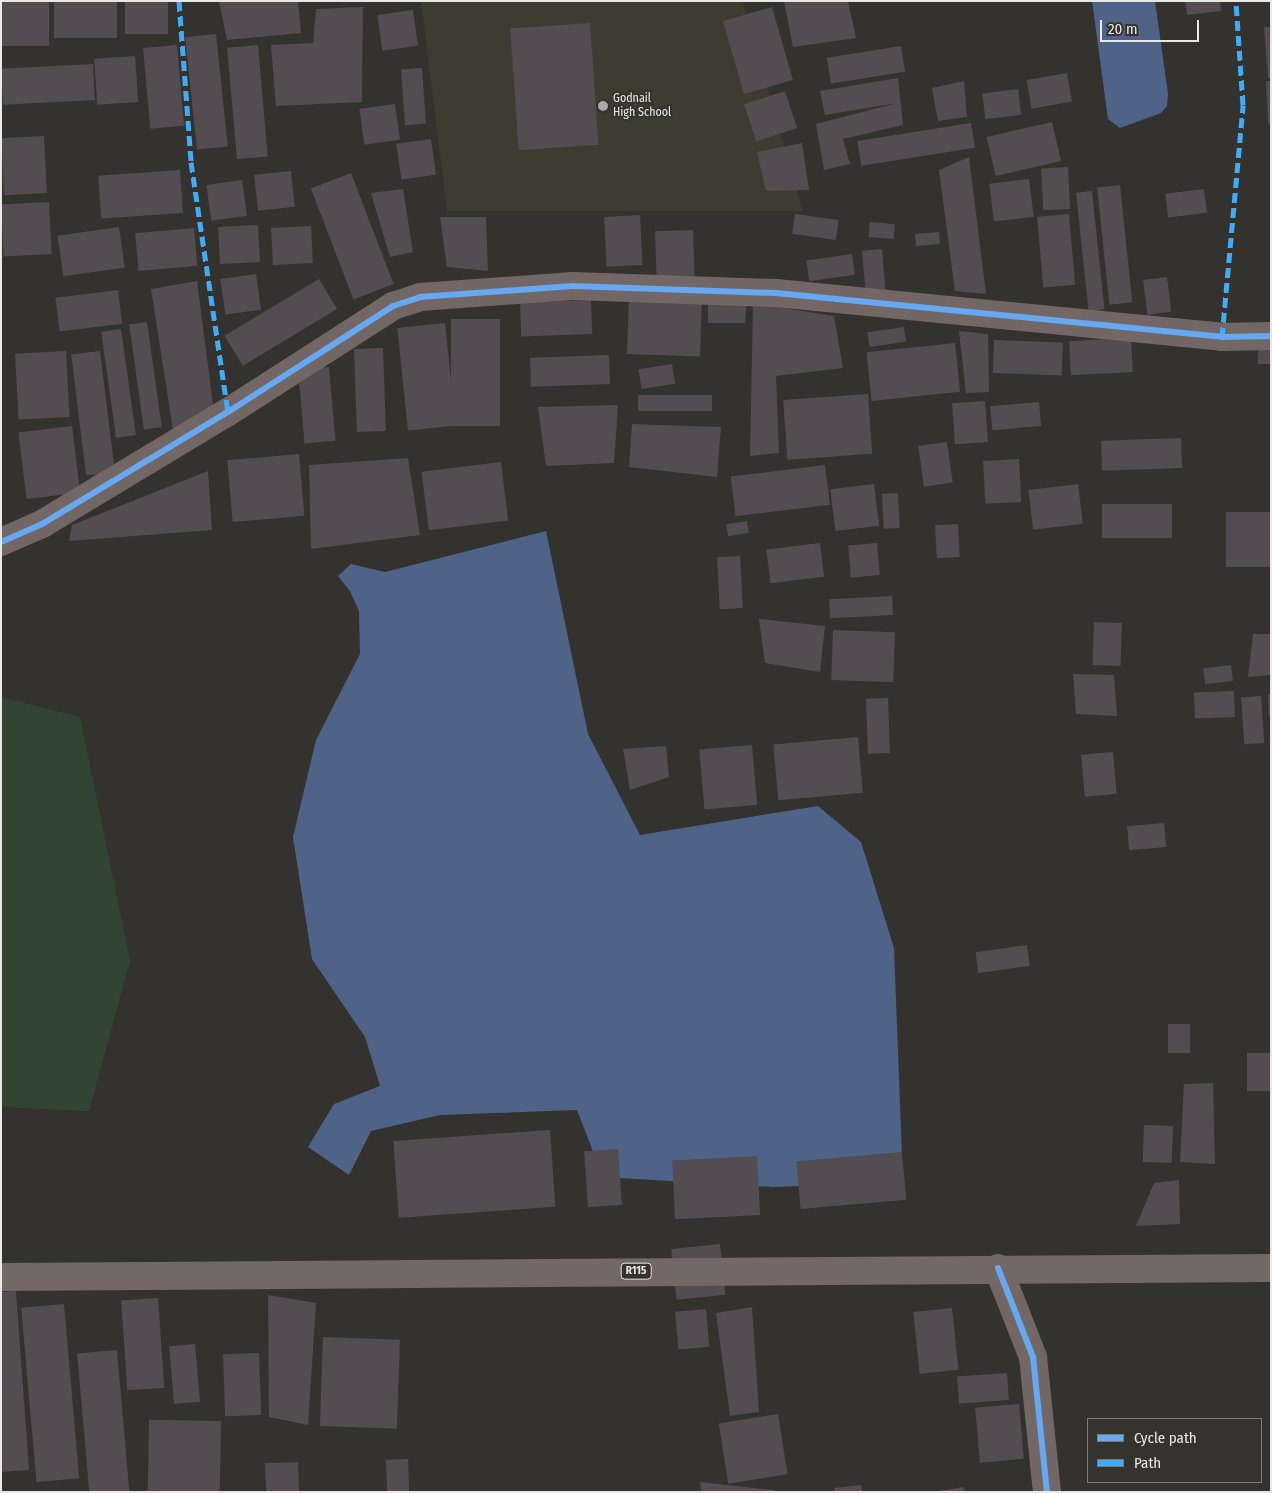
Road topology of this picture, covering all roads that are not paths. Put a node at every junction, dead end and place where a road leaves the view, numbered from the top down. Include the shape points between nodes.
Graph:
1 (1271, 336) edge
2 (1, 542) edge
3 (998, 1268) junction
4 (1271, 1268) edge
5 (1, 1277) edge
6 (1047, 1492) edge

1 - 2 street via 1222,337 776,293 573,286 420,297 393,306 228,412 42,524
3 - 4 main road, R115
3 - 5 main road, R115
3 - 6 street via 1033,1357

